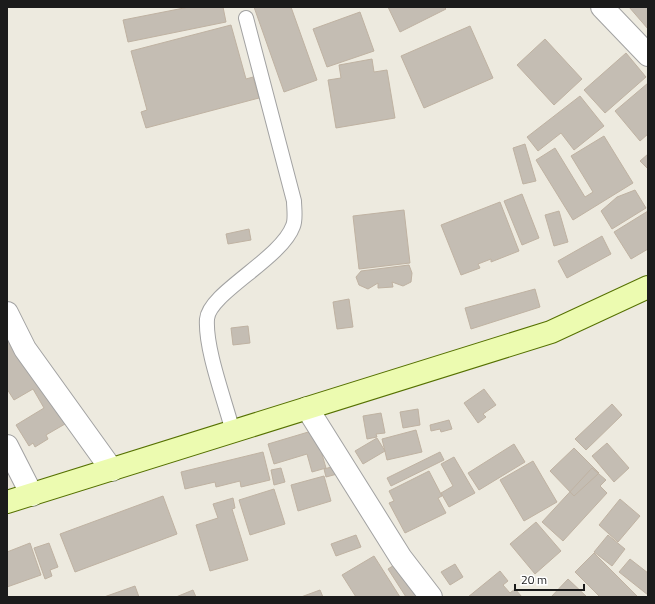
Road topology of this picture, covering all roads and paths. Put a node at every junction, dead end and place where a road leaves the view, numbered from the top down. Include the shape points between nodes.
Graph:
1 (602, 7) edge
2 (246, 18) dead end
3 (648, 55) edge
4 (648, 287) edge
5 (7, 313) edge
6 (307, 408) junction
7 (233, 432) junction
8 (7, 446) edge
9 (112, 470) junction
10 (32, 495) junction
11 (7, 502) edge
12 (431, 597) edge

1 - 3 street
2 - 7 lane via 294,201 294,225 273,253 220,297 207,317 207,339
4 - 6 main road via 551,332
5 - 9 street via 25,349
6 - 7 main road
6 - 12 street via 401,558
7 - 9 main road
8 - 10 street
9 - 10 main road
10 - 11 main road

